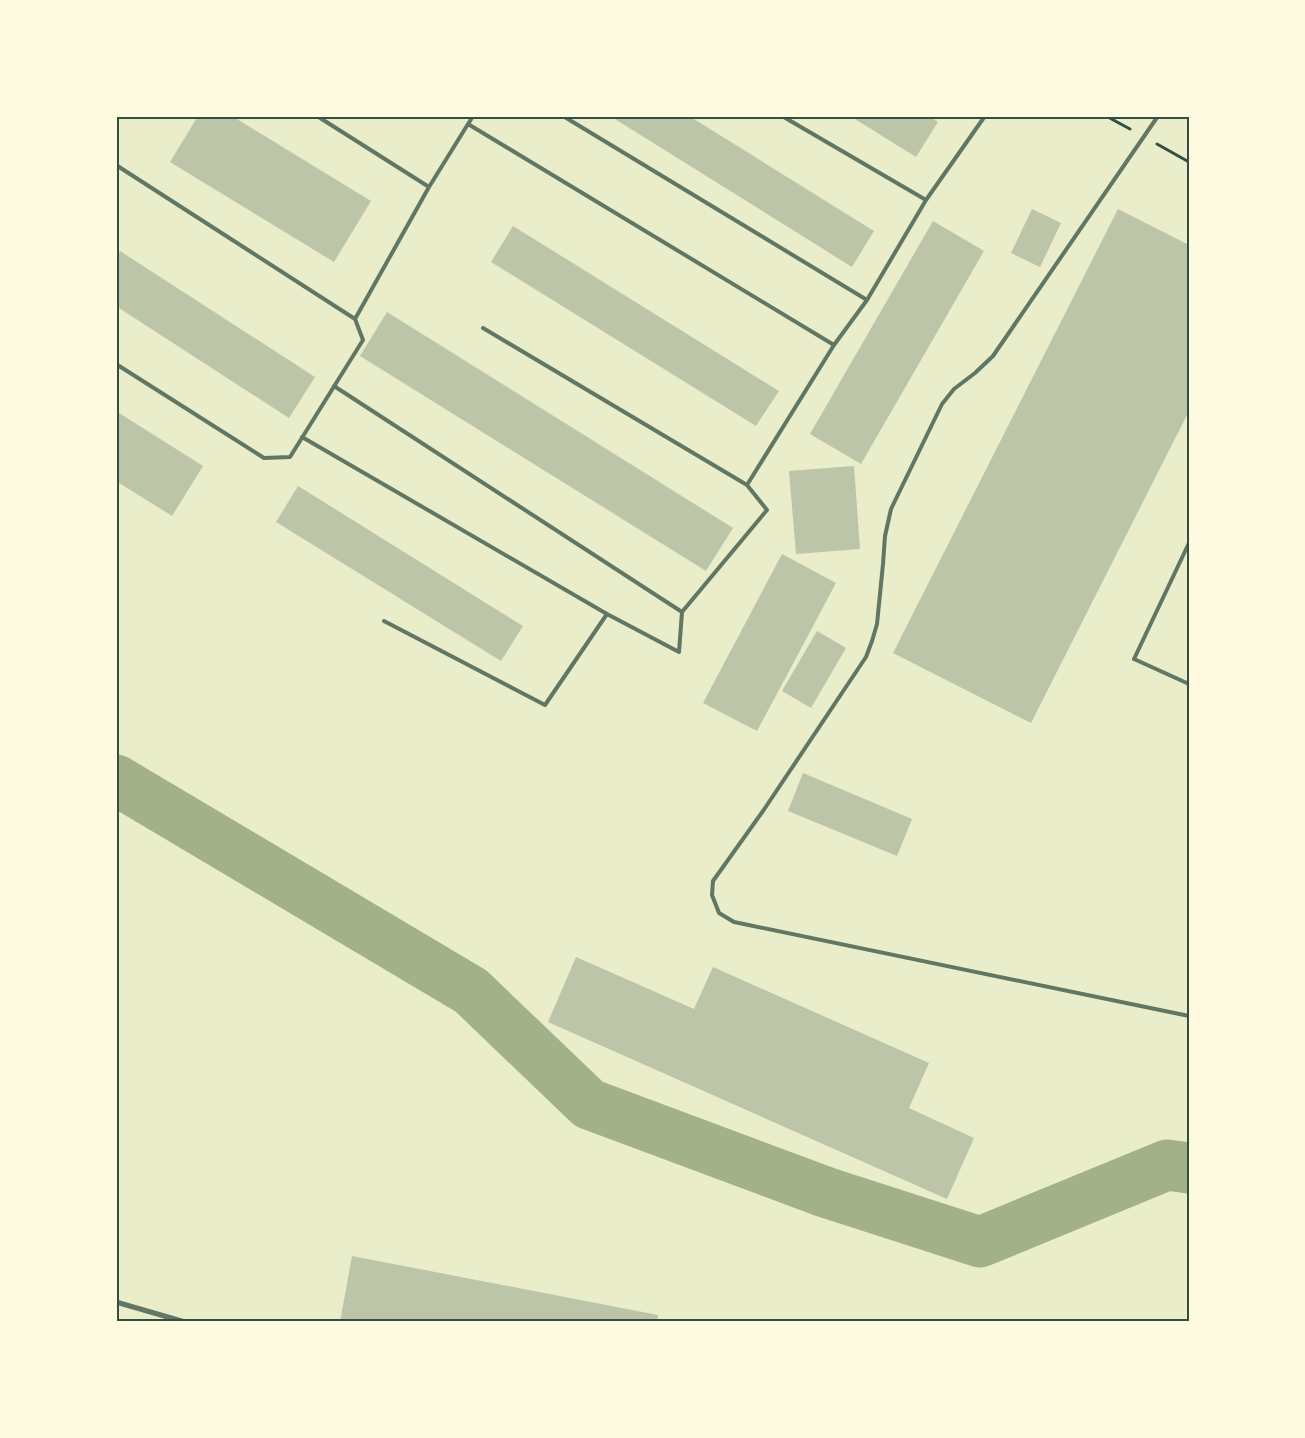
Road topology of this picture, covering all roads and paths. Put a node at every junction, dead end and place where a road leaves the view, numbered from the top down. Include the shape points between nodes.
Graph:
1 (317, 116) edge
2 (473, 116) edge
3 (563, 116) edge
4 (782, 116) edge
5 (984, 116) edge
6 (1158, 116) edge
7 (468, 124) junction
8 (116, 164) edge
9 (429, 188) junction
10 (926, 200) junction
11 (867, 300) junction
12 (355, 319) junction
13 (483, 328) dead end
14 (834, 345) junction
15 (116, 364) edge
16 (334, 386) junction
17 (302, 438) junction
18 (747, 485) junction
19 (1189, 543) edge
20 (682, 612) junction
21 (607, 614) junction
22 (384, 621) dead end
23 (1189, 684) edge
24 (1189, 1016) edge
25 (116, 1302) edge
26 (185, 1322) edge

1 - 9 lane
2 - 7 lane
3 - 11 lane
4 - 10 lane
5 - 10 lane
6 - 24 lane via 993,356 954,389 942,404 891,509 885,536 877,624 866,657 713,881 712,895 720,913 734,922
7 - 9 lane
7 - 14 lane
8 - 12 lane
9 - 12 lane
10 - 11 lane
11 - 14 lane
12 - 16 lane via 363,340
13 - 18 lane
14 - 18 lane
15 - 17 lane via 264,458 290,457
16 - 17 lane
16 - 20 lane
17 - 21 lane
18 - 20 lane via 767,510
19 - 23 lane via 1134,659
20 - 21 lane via 679,652
21 - 22 lane via 546,705
25 - 26 street

